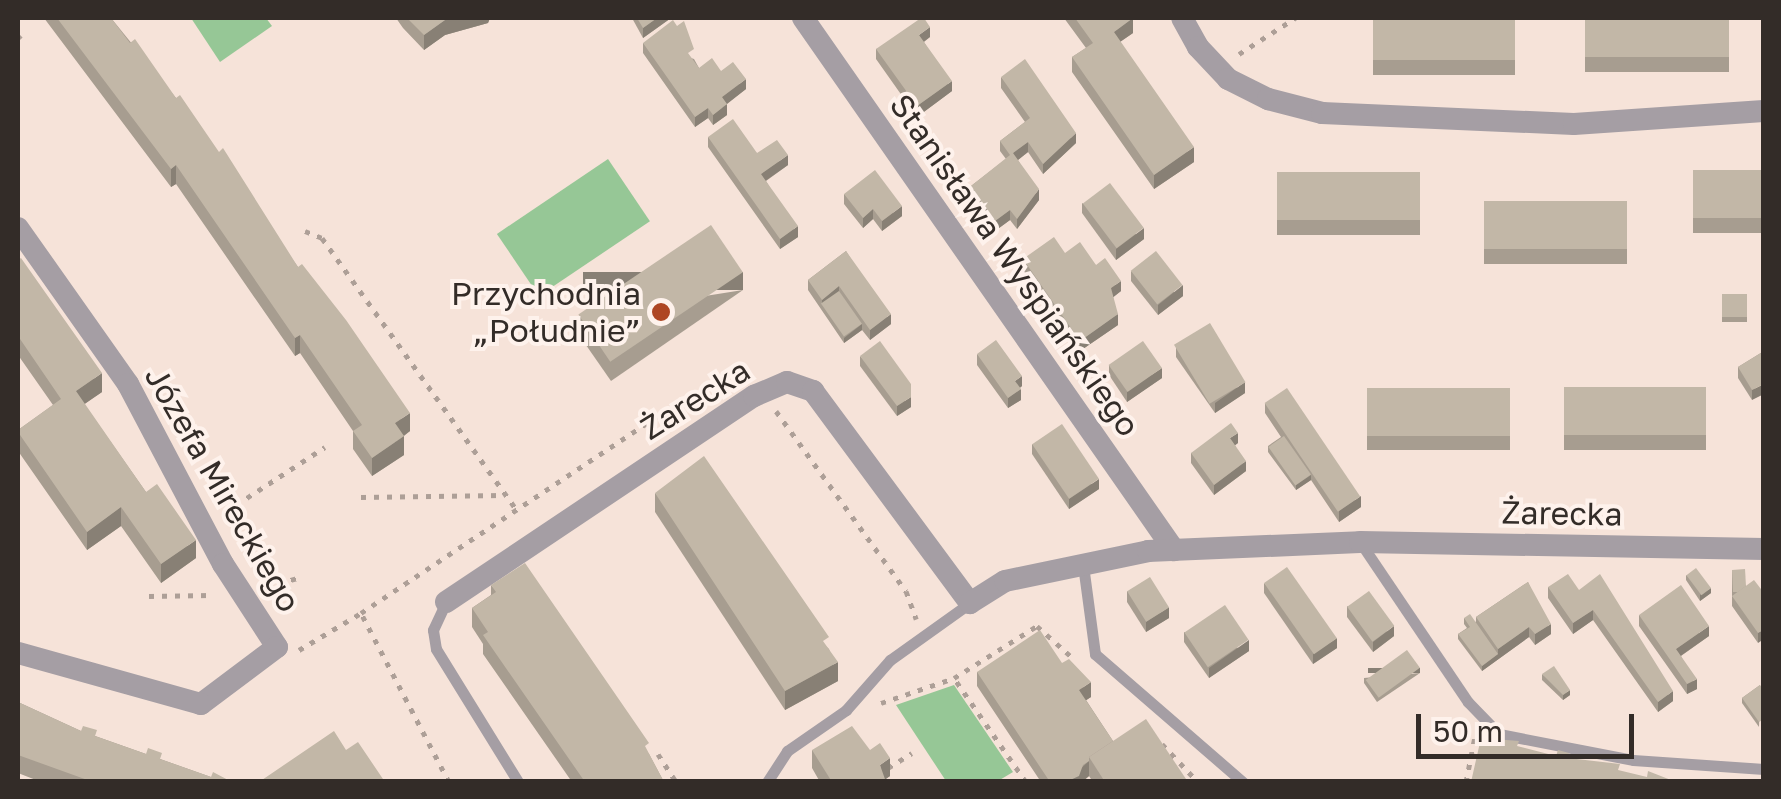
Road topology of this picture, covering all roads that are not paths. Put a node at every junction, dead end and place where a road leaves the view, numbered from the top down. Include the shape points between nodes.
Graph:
1 (803, 18) edge
2 (1182, 18) edge
3 (1764, 111) edge
4 (18, 228) edge
5 (1360, 542) junction
6 (1174, 550) junction
7 (1764, 550) edge
8 (1083, 564) junction
9 (446, 602) joint
10 (970, 603) junction
11 (18, 653) edge
12 (1764, 768) edge
13 (518, 782) edge
14 (767, 782) edge
15 (1244, 782) edge

1 - 6 street, Stanisława Wyspiańskiego
2 - 3 street via 1228,79 1268,99 1322,113 1608,124
4 - 11 street, Józefa Mireckiego via 128,384 202,526 276,647 200,704
5 - 6 street, Żarecka
5 - 7 street, Żarecka
5 - 12 lane via 1468,702 1499,734 1633,760
6 - 8 street, Żarecka
8 - 10 street, Żarecka via 1006,581
8 - 15 lane via 1095,654
9 - 10 street, Żarecka via 762,392 787,382 812,391
9 - 13 lane via 433,630 436,649
10 - 14 lane, Żarecka via 890,660 846,710 787,751

